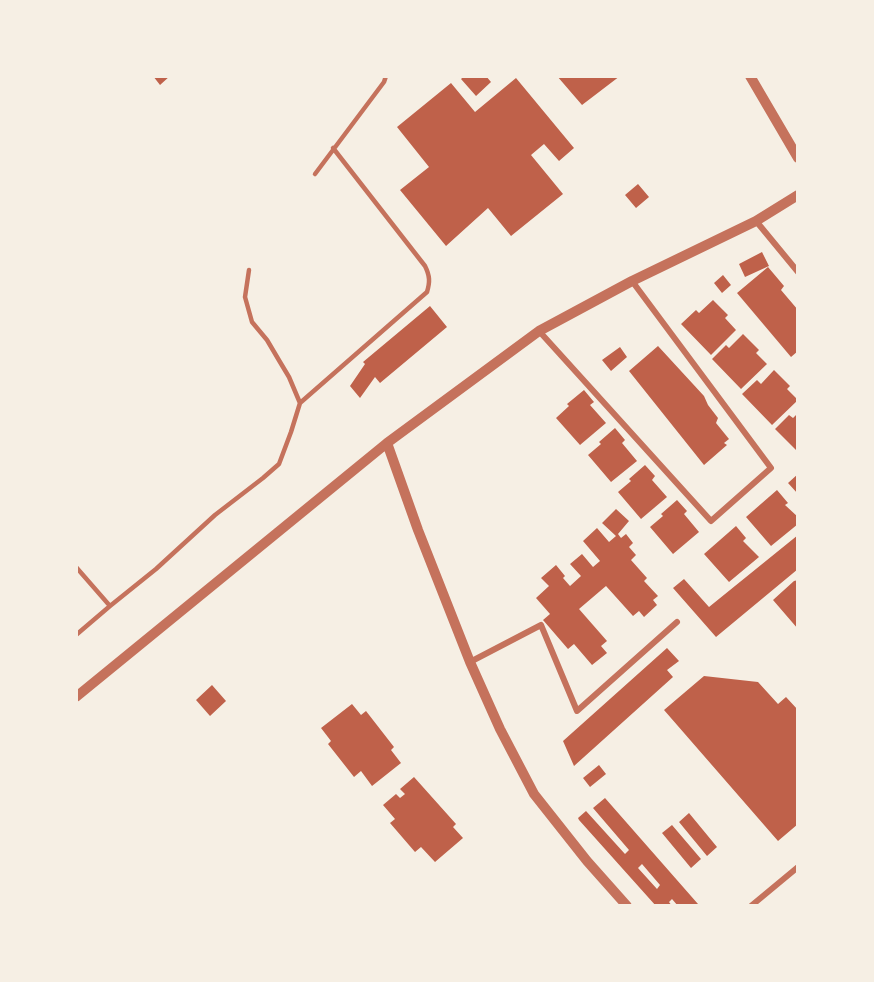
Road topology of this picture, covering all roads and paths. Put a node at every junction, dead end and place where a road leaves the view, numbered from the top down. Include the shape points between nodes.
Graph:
1 (386, 76) edge
2 (750, 76) edge
3 (333, 148) junction
4 (798, 158) edge
5 (315, 174) dead end
6 (798, 195) edge
7 (756, 221) junction
8 (249, 270) dead end
9 (798, 272) edge
10 (632, 282) junction
11 (539, 331) junction
12 (300, 403) junction
13 (387, 443) junction
14 (76, 567) edge
15 (110, 606) junction
16 (677, 622) dead end
17 (76, 635) edge
18 (470, 662) junction
19 (76, 697) edge
20 (798, 867) edge
21 (627, 906) edge
22 (751, 906) edge

1 - 3 lane
2 - 4 street
3 - 5 lane
3 - 12 lane via 424,266 430,283 421,299
6 - 7 street
7 - 9 street
7 - 10 street
8 - 12 lane via 245,297 252,322 272,347
10 - 11 street
10 - 11 street via 771,468 711,521
11 - 13 street
12 - 15 lane via 279,464
13 - 18 street
13 - 19 street
14 - 15 lane
15 - 17 lane
16 - 18 street via 577,711 541,625
18 - 21 street via 534,794
20 - 22 street

